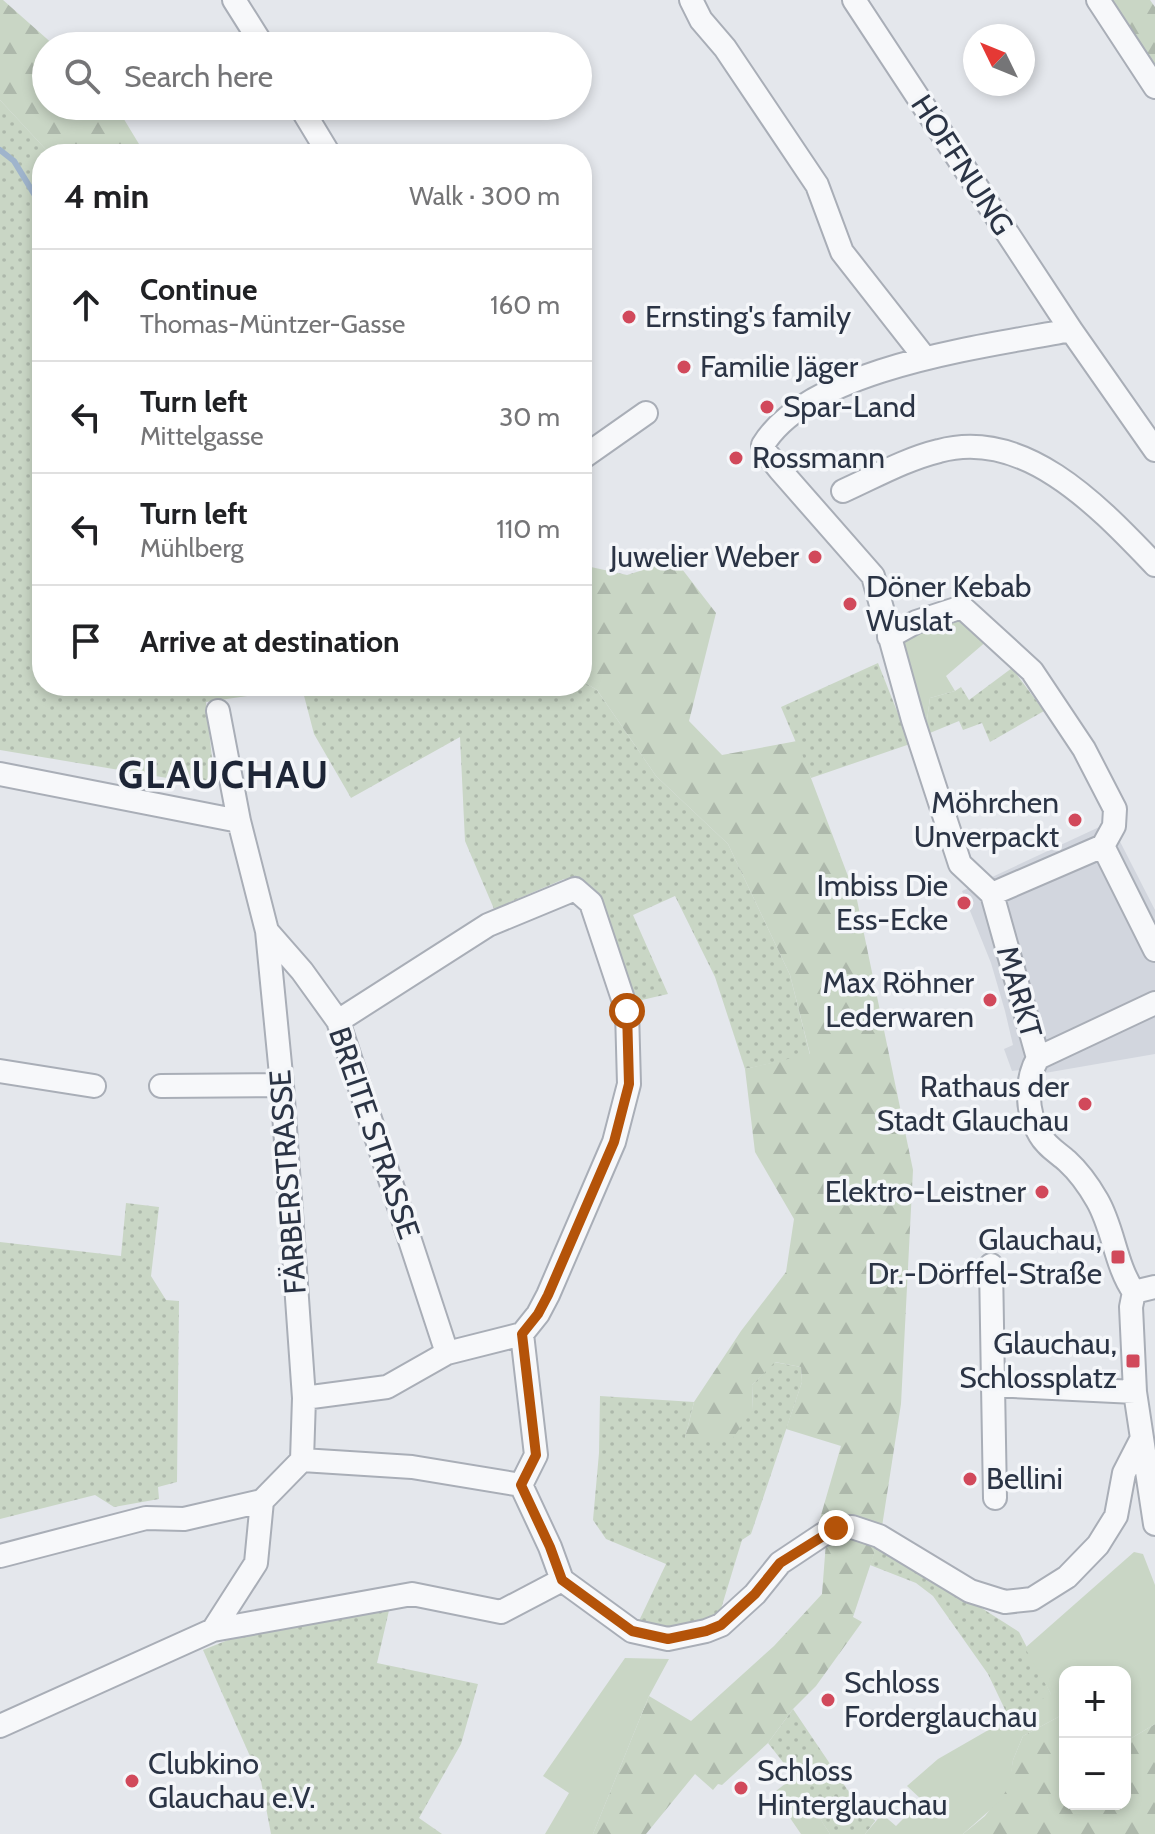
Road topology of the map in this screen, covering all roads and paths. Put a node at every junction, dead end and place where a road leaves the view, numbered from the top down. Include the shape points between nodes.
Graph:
1 (234, 0) edge
2 (691, 0) edge
3 (854, 0) edge
4 (1098, 0) edge
5 (254, 32) edge
6 (1155, 87) edge
7 (308, 120) edge
8 (323, 144) edge
9 (1071, 330) junction
10 (925, 358) junction
11 (646, 413) dead end
12 (1155, 450) edge
13 (592, 451) edge
14 (843, 491) dead end
15 (1155, 565) edge
16 (889, 637) junction
17 (218, 711) dead end
18 (0, 774) edge
19 (239, 821) junction
20 (1103, 846) junction
21 (992, 894) junction
22 (267, 931) junction
23 (1155, 950) edge
24 (1155, 1003) edge
25 (338, 1021) junction
26 (1038, 1058) junction
27 (0, 1071) edge
28 (282, 1085) junction
29 (94, 1086) dead end
30 (161, 1086) dead end
31 (991, 1265) dead end
32 (1144, 1290) edge
33 (522, 1334) junction
34 (447, 1353) junction
35 (993, 1385) junction
36 (1135, 1392) junction
37 (304, 1398) junction
38 (1142, 1438) junction
39 (302, 1460) junction
40 (521, 1485) junction
41 (995, 1498) dead end
42 (262, 1501) junction
43 (1155, 1524) edge
44 (0, 1556) edge
45 (562, 1580) junction
46 (213, 1630) junction
47 (0, 1726) edge

1 - 5 street
2 - 10 street via 817,185 842,252
3 - 9 street, HOFFNUNG
4 - 6 street
7 - 8 street
9 - 10 street
9 - 12 street, HOFFNUNG
10 - 16 street via 881,370 806,405 763,445 873,576
11 - 13 street
14 - 15 street via 940,450 999,451 1059,476 1114,521
16 - 20 street via 962,607 1032,671 1084,749 1115,809 1114,826
16 - 21 street via 960,864
17 - 19 street, FÄRBERSTRASSE
18 - 19 street
19 - 22 street, FÄRBERSTRASSE
20 - 21 street
20 - 23 street
21 - 26 street, MARKT
22 - 25 street, BREITE STRASSE
22 - 28 street, FÄRBERSTRASSE
24 - 26 street, MARKT
25 - 33 street via 488,925 575,889 591,903 627,1011 629,1084 614,1142 548,1295
25 - 34 street, BREITE STRASSE
26 - 32 street via 1028,1087 1039,1135 1078,1173 1106,1218 1125,1279
27 - 29 street
28 - 30 street
28 - 37 street, FÄRBERSTRASSE
31 - 35 street
32 - 36 street via 1131,1307
33 - 34 street
33 - 40 street via 536,1455
34 - 37 street via 387,1387
35 - 36 street
35 - 41 street
36 - 38 street
37 - 39 street, FÄRBERSTRASSE
38 - 43 street
38 - 45 street via 1124,1473 1116,1516 1098,1545 1067,1577 1032,1599 1005,1602 970,1591 879,1536 852,1527 836,1528 780,1563 721,1625 668,1639 632,1631
39 - 40 street via 412,1467
39 - 42 street
40 - 45 street
42 - 44 street via 184,1519 146,1518
42 - 46 street via 256,1563
45 - 46 street via 501,1612 412,1594
46 - 47 street

